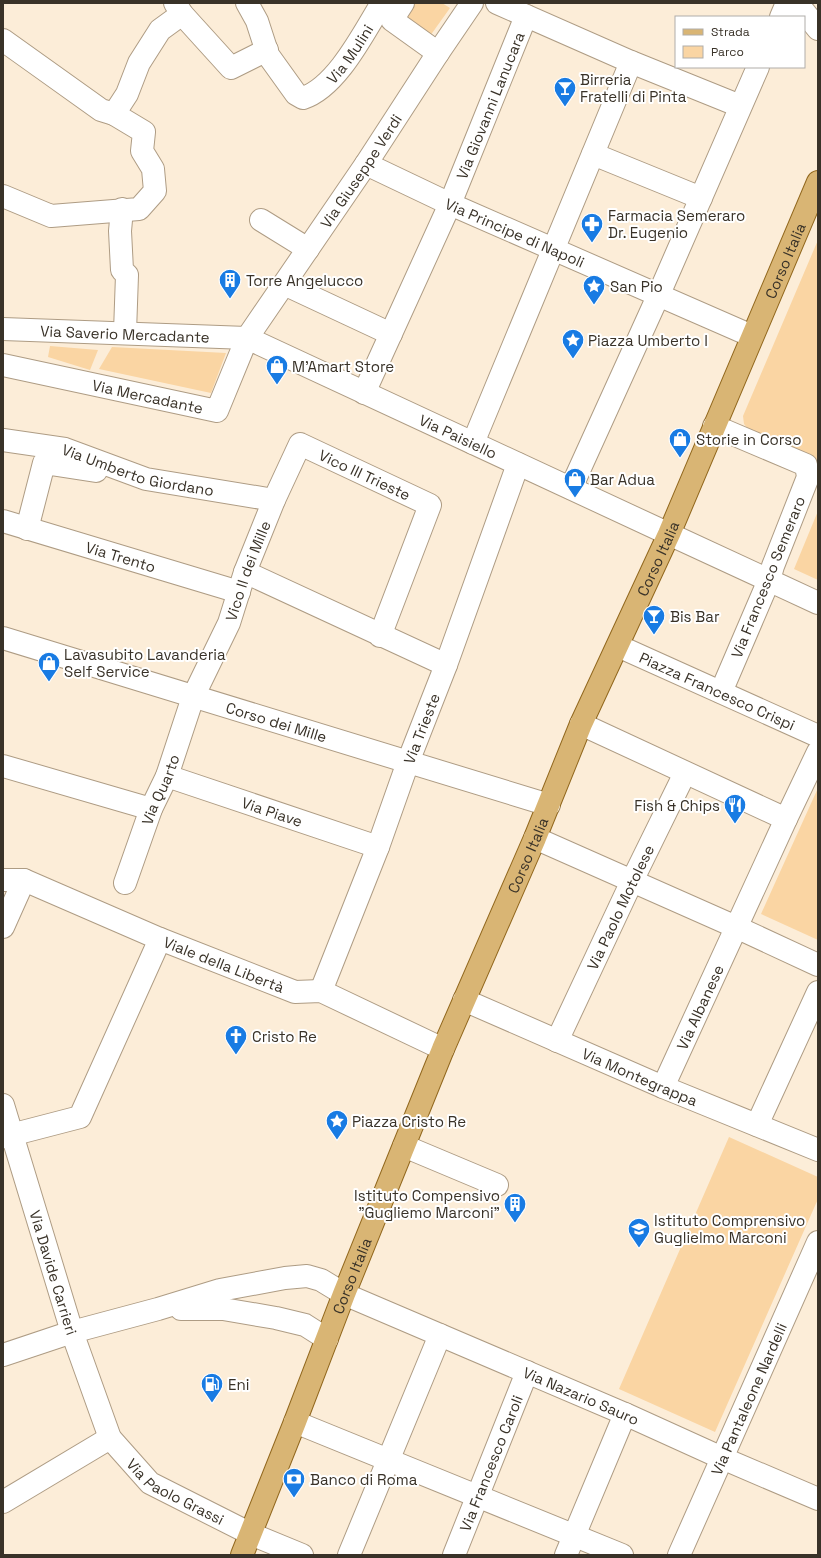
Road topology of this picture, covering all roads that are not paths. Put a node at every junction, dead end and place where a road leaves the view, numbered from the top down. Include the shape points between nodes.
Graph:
1 (247, 3) edge
2 (382, 3) edge
3 (403, 3) edge
4 (497, 3) edge
5 (787, 3) edge
6 (797, 3) edge
7 (467, 5) edge
8 (179, 9) edge
9 (526, 16) junction
10 (781, 16) edge
11 (818, 29) edge
12 (3, 40) edge
13 (267, 50) junction
14 (438, 52) junction
15 (632, 62) junction
16 (758, 68) edge
17 (740, 106) junction
18 (114, 114) junction
19 (593, 154) junction
20 (366, 164) junction
21 (818, 182) edge
22 (3, 196) edge
23 (701, 198) junction
24 (450, 204) junction
25 (122, 209) junction
26 (261, 220) dead end
27 (308, 249) junction
28 (554, 249) junction
29 (284, 284) junction
30 (659, 294) junction
31 (3, 329) edge
32 (124, 332) junction
33 (391, 334) junction
34 (752, 336) junction
35 (247, 338) junction
36 (3, 365) edge
37 (364, 393) junction
38 (714, 426) junction
39 (3, 440) edge
40 (300, 444) joint
41 (473, 444) junction
42 (518, 464) junction
43 (146, 479) junction
44 (571, 488) junction
45 (274, 500) junction
46 (3, 522) edge
47 (27, 529) junction
48 (669, 534) junction
49 (770, 580) junction
50 (242, 582) junction
51 (818, 603) edge
52 (380, 636) junction
53 (3, 638) edge
54 (618, 646) junction
55 (446, 665) junction
56 (721, 692) junction
57 (193, 697) junction
58 (581, 724) junction
59 (818, 736) edge
60 (818, 752) edge
61 (408, 762) junction
62 (3, 766) edge
63 (685, 773) junction
64 (166, 776) junction
65 (549, 805) junction
66 (151, 809) junction
67 (786, 819) junction
68 (536, 838) junction
69 (378, 847) junction
70 (14, 880) edge
71 (632, 881) junction
72 (125, 883) dead end
73 (3, 927) edge
74 (736, 927) junction
75 (160, 939) junction
76 (818, 965) edge
77 (320, 991) junction
78 (818, 992) edge
79 (464, 1000) junction
80 (557, 1041) junction
81 (443, 1049) junction
82 (663, 1087) junction
83 (3, 1105) edge
84 (756, 1125) junction
85 (8, 1135) edge
86 (404, 1146) junction
87 (818, 1150) edge
88 (497, 1185) dead end
89 (818, 1242) edge
90 (344, 1294) junction
91 (158, 1309) junction
92 (72, 1332) junction
93 (440, 1335) junction
94 (327, 1339) junction
95 (3, 1355) edge
96 (527, 1372) junction
97 (625, 1414) junction
98 (295, 1422) junction
99 (110, 1438) junction
100 (722, 1458) junction
101 (388, 1460) junction
102 (477, 1496) junction
103 (818, 1499) edge
104 (3, 1502) edge
105 (250, 1534) junction
106 (574, 1535) junction
107 (242, 1555) edge
108 (302, 1555) edge
109 (349, 1555) edge
110 (454, 1555) edge
111 (566, 1555) edge
112 (622, 1555) edge
113 (679, 1555) edge

1 - 13 street via 257,21
2 - 13 street, Via Mulini via 347,59 321,89 308,96 303,98 296,94
3 - 14 street via 392,20
4 - 9 street
5 - 10 street
6 - 11 street
7 - 14 street, Via Giuseppe Verdi
8 - 13 street via 232,68
8 - 18 street via 160,30 139,63 127,94
9 - 15 street
9 - 24 street, Via Giovanni Lanucara
12 - 18 street via 101,110
14 - 20 street, Via Giuseppe Verdi
15 - 17 street
15 - 19 street
16 - 17 street
17 - 23 street
18 - 25 street via 144,132 142,151 153,170 155,191 139,209
19 - 23 street
19 - 28 street
20 - 24 street, Via Principe di Napoli
20 - 27 street, Via Giuseppe Verdi
21 - 34 main road, Corso Italia
22 - 25 street via 51,216
23 - 30 street
24 - 28 street, Via Principe di Napoli
24 - 33 street, Via Giovanni Lanucara
25 - 32 street via 122,270 127,275
26 - 27 street
27 - 29 street, Via Giuseppe Verdi
28 - 30 street, Via Principe di Napoli
28 - 41 street
29 - 33 street
29 - 35 street, Via Giuseppe Verdi
30 - 34 street, Via Principe di Napoli
30 - 44 street
31 - 32 street, Via Saverio Mercadante
32 - 35 street, Via Saverio Mercadante
33 - 37 street, Via Giovanni Lanucara
34 - 38 main road, Corso Italia
35 - 36 street, Via Mercadante via 217,411
35 - 37 street, Via Paisiello
37 - 41 street, Via Paisiello
38 - 48 main road, Corso Italia
38 - 49 street, Via Francesco Semeraro via 806,465 808,477 773,566
39 - 43 street, Via Umberto Giordano via 65,449
40 - 45 street, Vico II dei Mille
40 - 52 street, Vico III Trieste via 430,505
41 - 42 street, Via Paisiello
42 - 44 street, Via Paisiello
42 - 55 street, Via Trieste
43 - 45 street, Via Umberto Giordano
43 - 47 street via 44,463
44 - 48 street, Via Paisiello
45 - 50 street, Vico II dei Mille
46 - 47 street, Via Trento
47 - 50 street, Via Trento
48 - 49 street, Via Paisiello
48 - 54 main road, Corso Italia
49 - 51 street, Via Paisiello
49 - 56 street, Via Francesco Semeraro
50 - 52 street, Via Trento
50 - 57 street, Vico II dei Mille via 229,623
52 - 55 street, Via Trento
53 - 57 street, Corso dei Mille
54 - 56 street, Piazza Francesco Crispi
54 - 58 main road, Corso Italia
55 - 61 street, Via Trieste
56 - 59 street, Piazza Francesco Crispi
57 - 61 street, Corso dei Mille
57 - 64 street, Via Quarto
58 - 63 street
58 - 65 main road, Corso Italia
60 - 67 street, Via Albanese
61 - 65 street, Corso dei Mille
61 - 69 street, Via Trieste
62 - 66 street
63 - 67 street
63 - 71 street, Via Paolo Motolese
64 - 66 street, Via Quarto
64 - 69 street, Via Piave
65 - 68 main road, Corso Italia
66 - 72 street, Via Quarto
67 - 74 street, Via Albanese
68 - 71 street
68 - 79 main road, Corso Italia
69 - 77 street, Via Trieste
70 - 73 street
70 - 75 street, Viale della Libertà
71 - 74 street
71 - 80 street, Via Paolo Motolese
74 - 76 street
74 - 82 street, Via Albanese
75 - 77 street, Viale della Libertà via 295,992
75 - 85 street via 80,1117
77 - 81 street, Viale della Libertà
78 - 84 street
79 - 80 street, Via Montegrappa
79 - 81 main road, Corso Italia
80 - 82 street, Via Montegrappa
81 - 86 main road, Corso Italia
82 - 84 street, Via Montegrappa
83 - 85 street, Via Davide Carrieri
84 - 87 street, Via Montegrappa
85 - 92 street, Via Davide Carrieri
86 - 88 street
86 - 90 main road, Corso Italia
89 - 100 street, Via Pantaleone Nardelli
90 - 91 street, Via Nazario Sauro via 321,1280 307,1276 220,1290
90 - 93 street, Via Nazario Sauro
90 - 94 main road, Corso Italia
91 - 92 street
91 - 94 street via 231,1310 305,1326
92 - 95 street
92 - 99 street, Via Davide Carrieri
93 - 96 street, Via Nazario Sauro
93 - 101 street
94 - 98 main road, Corso Italia
96 - 97 street, Via Nazario Sauro
96 - 102 street, Via Francesco Caroli
97 - 100 street, Via Nazario Sauro
97 - 106 street
98 - 101 street
98 - 105 main road, Corso Italia
99 - 104 street
99 - 105 street, Via Paolo Grassi via 150,1482
100 - 103 street, Via Nazario Sauro
100 - 113 street, Via Pantaleone Nardelli
101 - 102 street
101 - 109 street
102 - 106 street
102 - 110 street, Via Francesco Caroli
105 - 107 main road, Corso Italia
105 - 108 street, Via Paolo Grassi
106 - 111 street
106 - 112 street

